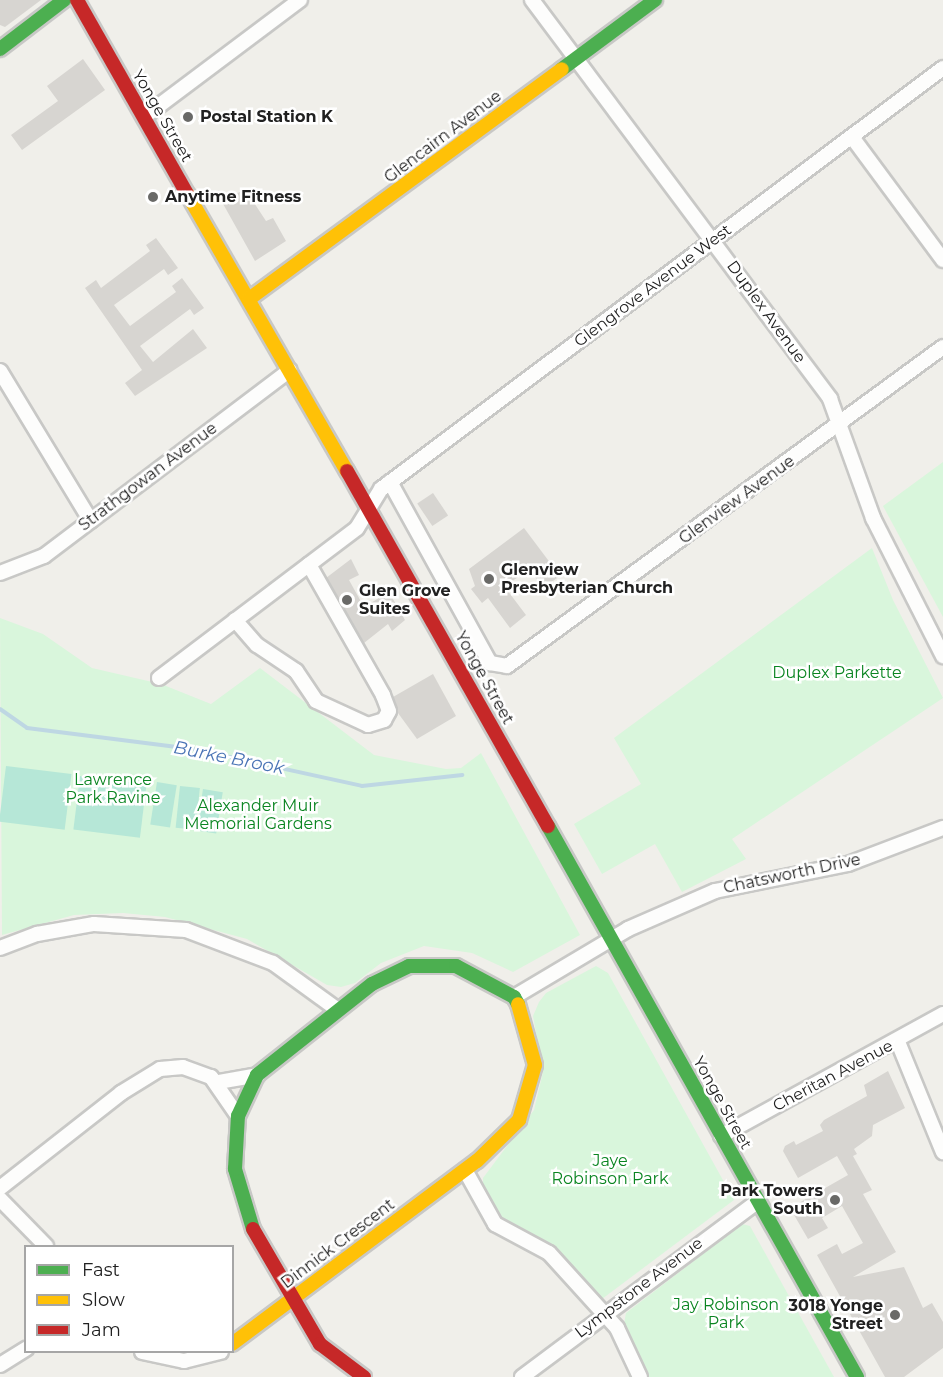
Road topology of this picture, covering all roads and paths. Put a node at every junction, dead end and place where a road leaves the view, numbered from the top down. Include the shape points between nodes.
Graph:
1 (64, 0) edge
2 (76, 0) edge
3 (300, 0) edge
4 (532, 0) edge
5 (655, 0) edge
6 (0, 49) edge
7 (577, 58) junction
8 (943, 68) edge
9 (144, 117) junction
10 (852, 137) junction
11 (714, 240) junction
12 (943, 260) edge
13 (249, 299) junction
14 (943, 347) edge
15 (0, 370) edge
16 (290, 370) junction
17 (841, 425) junction
18 (390, 483) junction
19 (369, 508) junction
20 (91, 521) junction
21 (309, 565) junction
22 (0, 573) edge
23 (235, 620) junction
24 (943, 656) edge
25 (159, 678) dead end
26 (943, 828) edge
27 (610, 939) junction
28 (0, 948) edge
29 (514, 997) junction
30 (338, 1010) junction
31 (943, 1014) edge
32 (898, 1042) junction
33 (257, 1075) junction
34 (219, 1082) junction
35 (238, 1116) junction
36 (721, 1136) junction
37 (943, 1152) edge
38 (465, 1170) junction
39 (0, 1188) edge
40 (0, 1199) edge
41 (758, 1201) junction
42 (45, 1245) edge
43 (296, 1297) junction
44 (603, 1316) junction
45 (234, 1343) edge
46 (24, 1350) edge
47 (147, 1353) edge
48 (217, 1353) edge
49 (0, 1365) edge
50 (363, 1377) edge
51 (522, 1377) edge
52 (640, 1377) edge
53 (856, 1377) edge

1 - 6 street
2 - 9 street, Yonge Street
3 - 9 street
4 - 7 street, Duplex Avenue
5 - 7 street, Glencairn Avenue
7 - 11 street, Duplex Avenue
7 - 13 street, Glencairn Avenue
8 - 10 street, Glengrove Avenue West
9 - 13 street, Yonge Street
10 - 11 street, Glengrove Avenue West
10 - 12 street
11 - 17 street, Duplex Avenue via 830,399
11 - 18 street, Glengrove Avenue West
13 - 16 street, Yonge Street
14 - 17 street, Glenview Avenue
15 - 20 street
16 - 19 street, Yonge Street
16 - 20 street, Strathgowan Avenue
17 - 18 street, Glenview Avenue via 507,666 490,663
17 - 24 street, Duplex Avenue via 873,518
18 - 19 street, Glengrove Avenue West
19 - 21 street, Glengrove Avenue West via 357,528
19 - 27 street, Yonge Street
20 - 22 street, Strathgowan Avenue via 39,560
21 - 23 street, Glengrove Avenue West
21 - 23 street via 383,695 388,711 384,720 368,725 346,711 316,701 296,671 257,645
23 - 25 street, Glengrove Avenue West
26 - 27 street, Chatsworth Drive via 848,864 735,884
27 - 29 street, Chatsworth Drive
27 - 36 street, Yonge Street
28 - 30 street via 37,934 94,924 186,930 273,963
29 - 30 street via 471,970 424,964 385,976
29 - 38 street, Dinnick Crescent via 533,1046 531,1089 510,1132
30 - 33 street
31 - 32 street, Cheritan Avenue
32 - 36 street, Cheritan Avenue
32 - 37 street
33 - 34 street
33 - 35 street
34 - 35 street
34 - 39 street via 183,1067 148,1074
35 - 43 street via 234,1159 241,1201
36 - 41 street, Yonge Street
38 - 43 street, Dinnick Crescent
38 - 44 street via 495,1224 549,1253
40 - 42 street
41 - 44 street, Lympstone Avenue
41 - 53 street, Yonge Street
43 - 45 street, Dinnick Crescent
43 - 50 street via 320,1344
44 - 51 street, Lympstone Avenue
44 - 52 street via 621,1335
46 - 49 street
47 - 48 street via 184,1361

